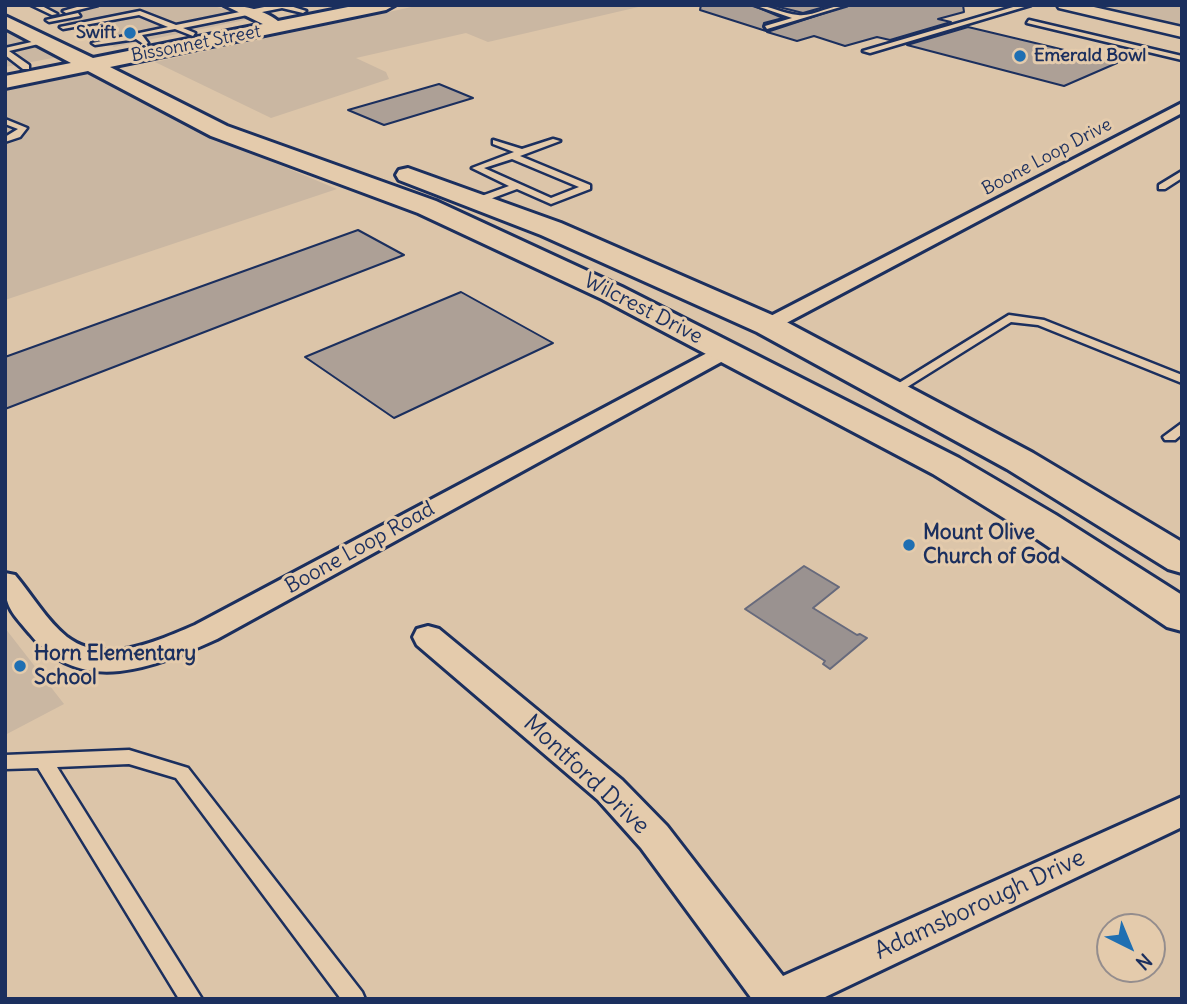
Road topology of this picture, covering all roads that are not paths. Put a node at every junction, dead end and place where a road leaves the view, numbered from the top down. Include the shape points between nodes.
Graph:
1 (96, 5) edge
2 (143, 5) edge
3 (178, 5) edge
4 (188, 5) edge
5 (230, 5) edge
6 (332, 5) edge
7 (386, 5) edge
8 (757, 5) edge
9 (844, 5) edge
10 (1028, 5) edge
11 (1064, 5) edge
12 (290, 7) edge
13 (43, 13) edge
14 (261, 17) junction
15 (799, 18) junction
16 (5, 21) edge
17 (1029, 22) dead end
18 (766, 27) dead end
19 (185, 30) junction
20 (1182, 32) edge
21 (45, 41) junction
22 (5, 51) edge
23 (867, 51) dead end
24 (100, 55) junction
25 (1182, 58) edge
26 (26, 67) junction
27 (148, 70) dead end
28 (5, 71) edge
29 (5, 82) edge
30 (1182, 107) edge
31 (5, 121) edge
32 (219, 131) junction
33 (5, 140) edge
34 (556, 141) dead end
35 (496, 142) dead end
36 (347, 159) junction
37 (518, 161) junction
38 (491, 171) junction
39 (1182, 174) edge
40 (518, 184) junction
41 (1162, 187) dead end
42 (537, 190) junction
43 (550, 190) dead end
44 (479, 200) junction
45 (551, 229) junction
46 (509, 243) junction
47 (612, 293) junction
48 (768, 326) junction
49 (724, 351) junction
50 (1182, 379) edge
51 (892, 391) junction
52 (1182, 427) edge
53 (1170, 437) dead end
54 (1181, 559) edge
55 (5, 582) edge
56 (1182, 616) edge
57 (428, 637) dead end
58 (5, 762) edge
59 (44, 762) junction
60 (1182, 811) edge
61 (191, 999) edge
62 (354, 999) edge
63 (777, 999) edge

1 - 13 lane
2 - 13 lane
3 - 4 lane
5 - 14 street
6 - 12 main road, Bissonnet Street
7 - 14 main road, Bissonnet Street
8 - 15 lane
9 - 15 lane
10 - 23 lane
11 - 20 street
12 - 14 main road, Bissonnet Street
13 - 19 lane via 140,13
13 - 24 main road
14 - 19 main road, Bissonnet Street
14 - 24 main road, Bissonnet Street
15 - 18 lane
16 - 21 main road
17 - 25 lane
19 - 24 main road, Bissonnet Street
21 - 22 lane
21 - 24 main road
22 - 26 lane
24 - 26 main road, Bissonnet Street
24 - 27 main road
24 - 29 main road, Bissonnet Street
24 - 32 main road, Wilcrest Drive via 143,94
26 - 28 main road, Bissonnet Street
30 - 48 street, Boone Loop Drive
31 - 33 lane via 23,128
32 - 36 main road, Wilcrest Drive
32 - 36 main road, Wilcrest Drive via 250,120
34 - 37 lane
35 - 37 lane
36 - 44 main road, Wilcrest Drive via 388,168
36 - 46 main road, Wilcrest Drive via 426,207
37 - 38 lane
37 - 38 lane via 476,168
37 - 42 lane via 587,187 551,201
38 - 40 lane
39 - 41 lane
40 - 42 lane
40 - 44 lane
42 - 43 lane
44 - 45 main road, Wilcrest Drive
45 - 46 main road
45 - 48 main road, Wilcrest Drive
46 - 47 main road, Wilcrest Drive
47 - 48 main road via 636,299 712,334 742,336
47 - 49 main road, Wilcrest Drive
48 - 51 main road, Wilcrest Drive
49 - 55 street, Boone Loop Road via 206,632 156,652 112,661 72,654 56,644
49 - 56 main road, Wilcrest Drive via 946,466
50 - 51 lane via 1040,323 1009,318
51 - 54 main road, Wilcrest Drive via 1020,461
52 - 53 lane
57 - 63 street, Montford Drive via 610,790 654,837
58 - 59 lane
59 - 61 lane
59 - 62 lane via 129,757 182,773
60 - 63 street, Adamsborough Drive

